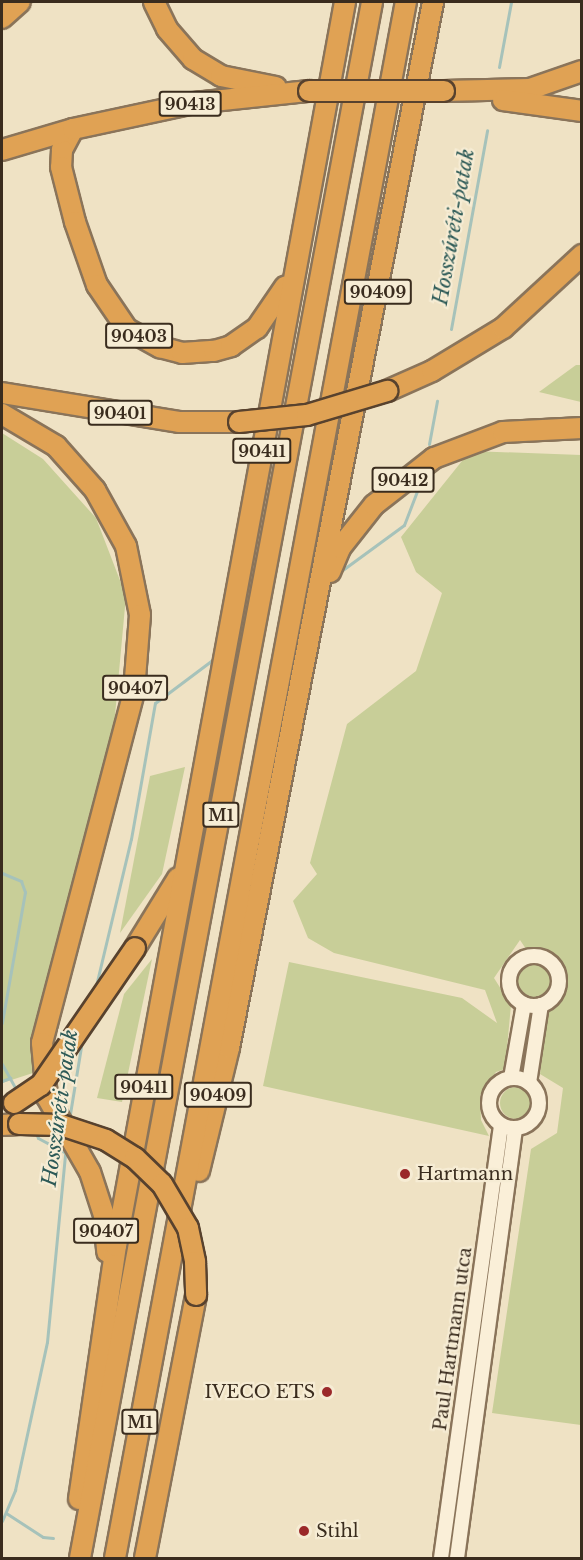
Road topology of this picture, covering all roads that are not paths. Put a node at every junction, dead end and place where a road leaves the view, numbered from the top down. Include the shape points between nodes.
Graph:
1 (20, 2) edge
2 (154, 2) edge
3 (345, 2) edge
4 (372, 2) edge
5 (406, 2) edge
6 (433, 2) edge
7 (2, 18) edge
8 (582, 71) edge
9 (309, 91) junction
10 (444, 92) junction
11 (582, 111) edge
12 (73, 129) junction
13 (2, 150) edge
14 (301, 235) junction
15 (582, 255) edge
16 (2, 393) edge
17 (2, 414) edge
18 (582, 428) edge
19 (307, 640) junction
20 (186, 862) junction
21 (524, 1004) junction
22 (541, 1005) junction
23 (511, 1078) junction
24 (529, 1083) junction
25 (8, 1106) edge
26 (10, 1125) edge
27 (501, 1125) junction
28 (515, 1129) junction
29 (166, 1286) junction
30 (106, 1311) junction
31 (73, 1558) edge
32 (80, 1558) edge
33 (115, 1558) edge
34 (145, 1558) edge
35 (441, 1558) edge
36 (457, 1558) edge

1 - 7 highway
2 - 9 highway via 174,39 207,68 239,82
3 - 14 highway, 90411
4 - 32 highway, M1
5 - 29 highway, M1
6 - 19 highway, 90409 via 350,443
8 - 10 highway via 530,89
9 - 10 highway, 90413, bridge
9 - 12 highway, 90413 via 194,103
10 - 11 highway, 90413
12 - 13 highway
12 - 14 highway, 90403 via 62,150 61,167 97,285 127,328 160,348 198,354 231,346 246,337 274,308 285,289
14 - 20 highway, 90411
15 - 16 highway, 90401, bridge via 503,328 442,365 387,391 307,415 239,422 179,422
17 - 30 highway, 90407 via 56,446 95,490 126,546 140,615 134,692 42,1043 44,1085 53,1111 81,1155 104,1215
18 - 19 highway, 90412 via 523,428 469,442 434,458 389,490 340,548
19 - 29 highway, 90409 via 229,1048 184,1236
20 - 25 highway, bridge via 135,948 41,1085
20 - 30 highway, 90411
21 - 22 street
21 - 22 street via 509,986 510,972 520,959 541,957 554,967 558,982 551,999
21 - 23 street
22 - 24 street
23 - 24 street
23 - 27 street via 496,1086 490,1096 492,1116
24 - 28 street via 538,1095 539,1109 527,1125
26 - 34 highway, bridge via 61,1125 105,1140 135,1158 162,1184 188,1228 196,1295
27 - 28 street
27 - 35 street, Paul Hartmann utca
28 - 36 street, Paul Hartmann utca
29 - 33 highway, M1
30 - 31 highway, 90411

